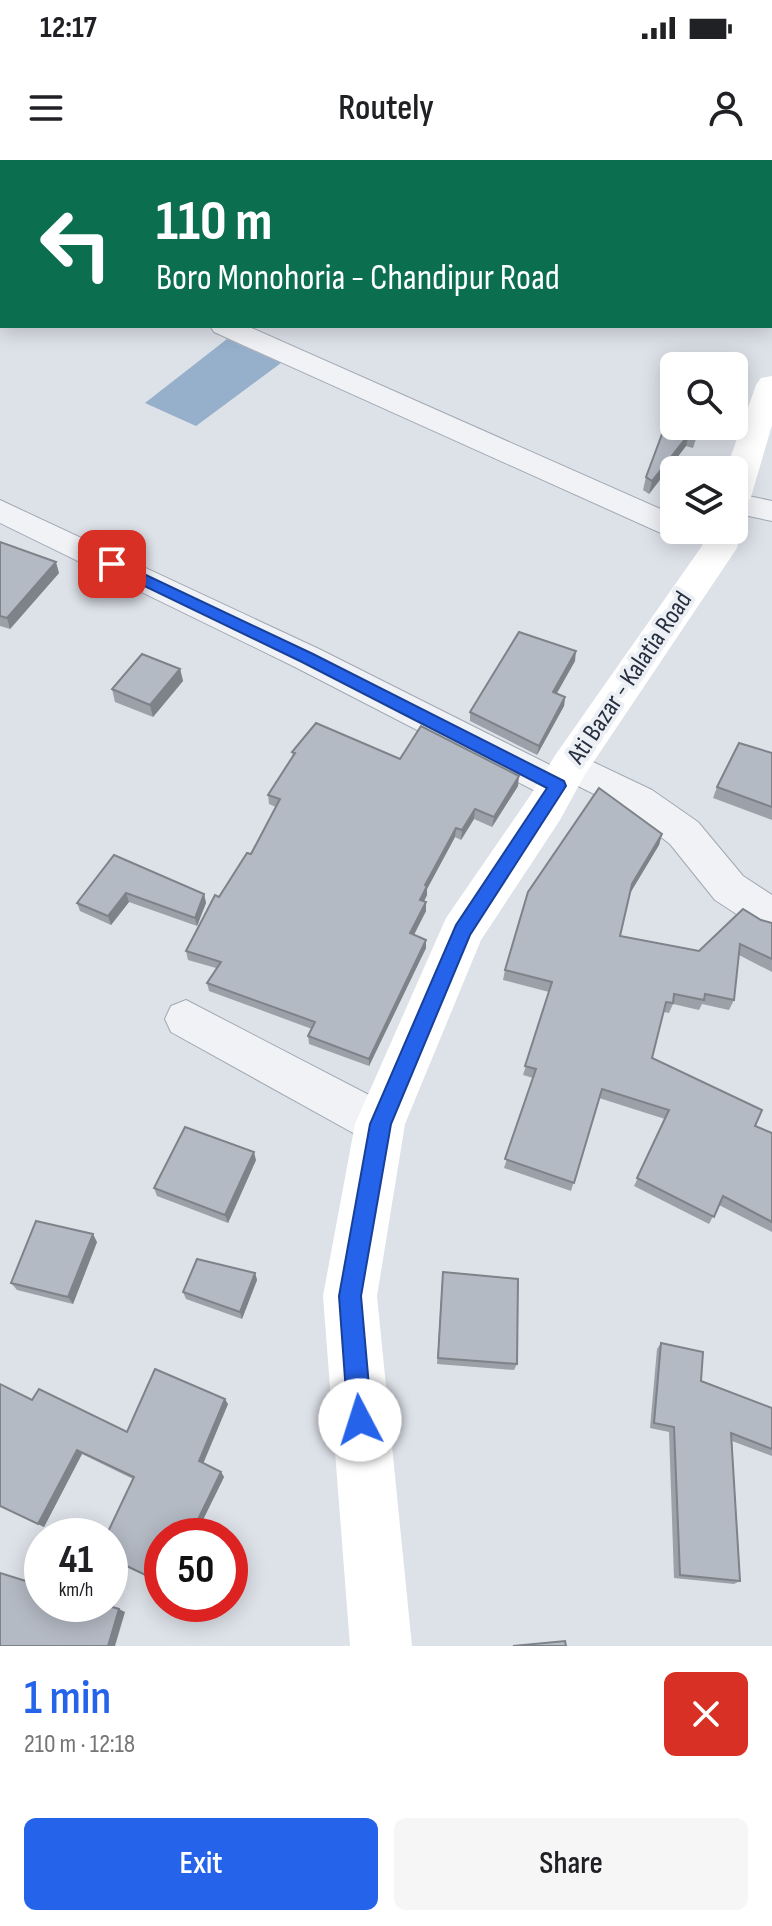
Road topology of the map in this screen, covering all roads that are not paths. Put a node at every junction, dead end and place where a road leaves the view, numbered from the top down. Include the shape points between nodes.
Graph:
1 (228, 328) edge
2 (772, 385) edge
3 (747, 456) edge
4 (748, 504) edge
5 (0, 510) edge
6 (772, 511) edge
7 (660, 521) edge
8 (703, 544) edge
9 (564, 776) junction
10 (772, 916) edge
11 (186, 1019) dead end
12 (380, 1124) junction
13 (381, 1646) edge

1 - 7 street
2 - 3 main road
4 - 6 street
5 - 9 street
8 - 9 main road, Ati Bazar - Kalatia Road
9 - 10 street via 639,800 684,833 729,888
9 - 12 main road, Ati Bazar - Kalatia Road via 462,931
11 - 12 street
12 - 13 main road, Ati Bazar - Kalatia Road via 350,1296

